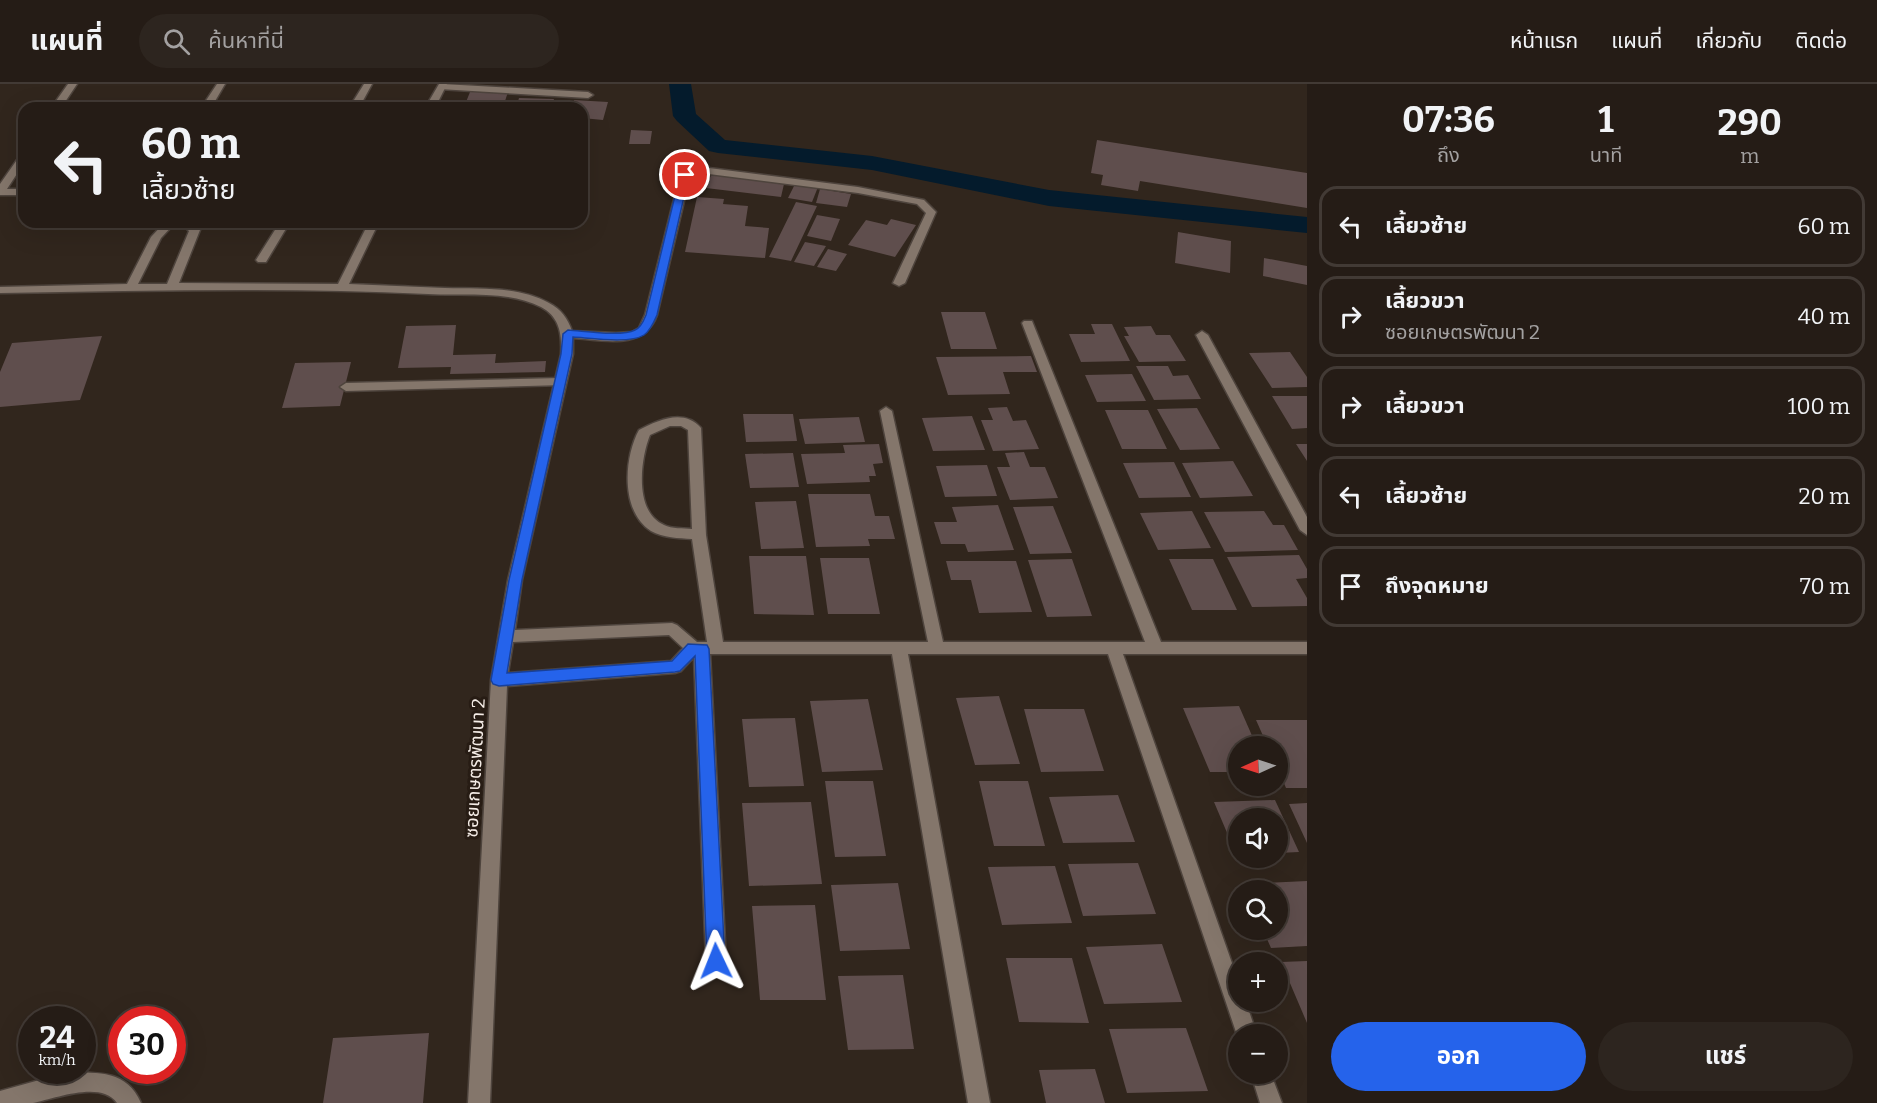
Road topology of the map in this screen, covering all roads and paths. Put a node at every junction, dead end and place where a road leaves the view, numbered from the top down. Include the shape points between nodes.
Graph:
1 (73, 84) edge
2 (221, 84) edge
3 (368, 84) edge
4 (442, 85) edge
5 (588, 95) dead end
6 (61, 102) edge
7 (210, 102) edge
8 (358, 102) edge
9 (433, 102) edge
10 (18, 165) edge
11 (0, 192) edge
12 (18, 192) edge
13 (165, 228) edge
14 (192, 228) edge
15 (281, 228) edge
16 (371, 228) edge
17 (262, 260) dead end
18 (899, 283) dead end
19 (342, 286) junction
20 (171, 288) junction
21 (130, 289) junction
22 (0, 290) edge
23 (1028, 323) dead end
24 (568, 334) junction
25 (1202, 335) dead end
26 (560, 382) junction
27 (346, 387) dead end
28 (886, 411) dead end
29 (1307, 530) edge
30 (699, 535) junction
31 (506, 636) junction
32 (704, 648) junction
33 (1307, 648) edge
34 (938, 649) junction
35 (1156, 649) junction
36 (899, 650) junction
37 (1114, 650) junction
38 (499, 680) junction
39 (716, 961) dead end
40 (1244, 1024) edge
41 (1264, 1084) edge
42 (0, 1102) edge
43 (130, 1103) edge
44 (480, 1103) edge
45 (979, 1103) edge
46 (1271, 1103) edge

1 - 6 street
2 - 7 street
3 - 8 street
4 - 5 street
4 - 9 street
10 - 11 street
11 - 12 street
13 - 21 street via 156,237
14 - 20 street via 195,230
15 - 17 street
16 - 19 street
18 - 24 street via 931,212 920,202 858,190 690,171 685,175 646,327 640,333 623,336
19 - 20 street
19 - 24 street via 515,296 544,305 562,317
20 - 21 street
21 - 22 street
23 - 35 street
24 - 26 street, ซอยเกษตรพัฒนา 2
25 - 29 street
26 - 27 street
26 - 31 street, ซอยเกษตรพัฒนา 2
28 - 34 street
30 - 30 street via 694,428 682,422 659,424 644,433 636,455 636,485 642,513 659,530
30 - 32 street
31 - 32 street via 672,629
31 - 38 street, ซอยเกษตรพัฒนา 2
32 - 36 street
32 - 38 street via 675,667
32 - 39 street
33 - 35 street
34 - 36 street
34 - 37 street
35 - 37 street
36 - 45 street
37 - 40 street
38 - 44 street, ซอยเกษตรพัฒนา 2
41 - 46 street
42 - 43 street via 68,1082 100,1083 122,1090

